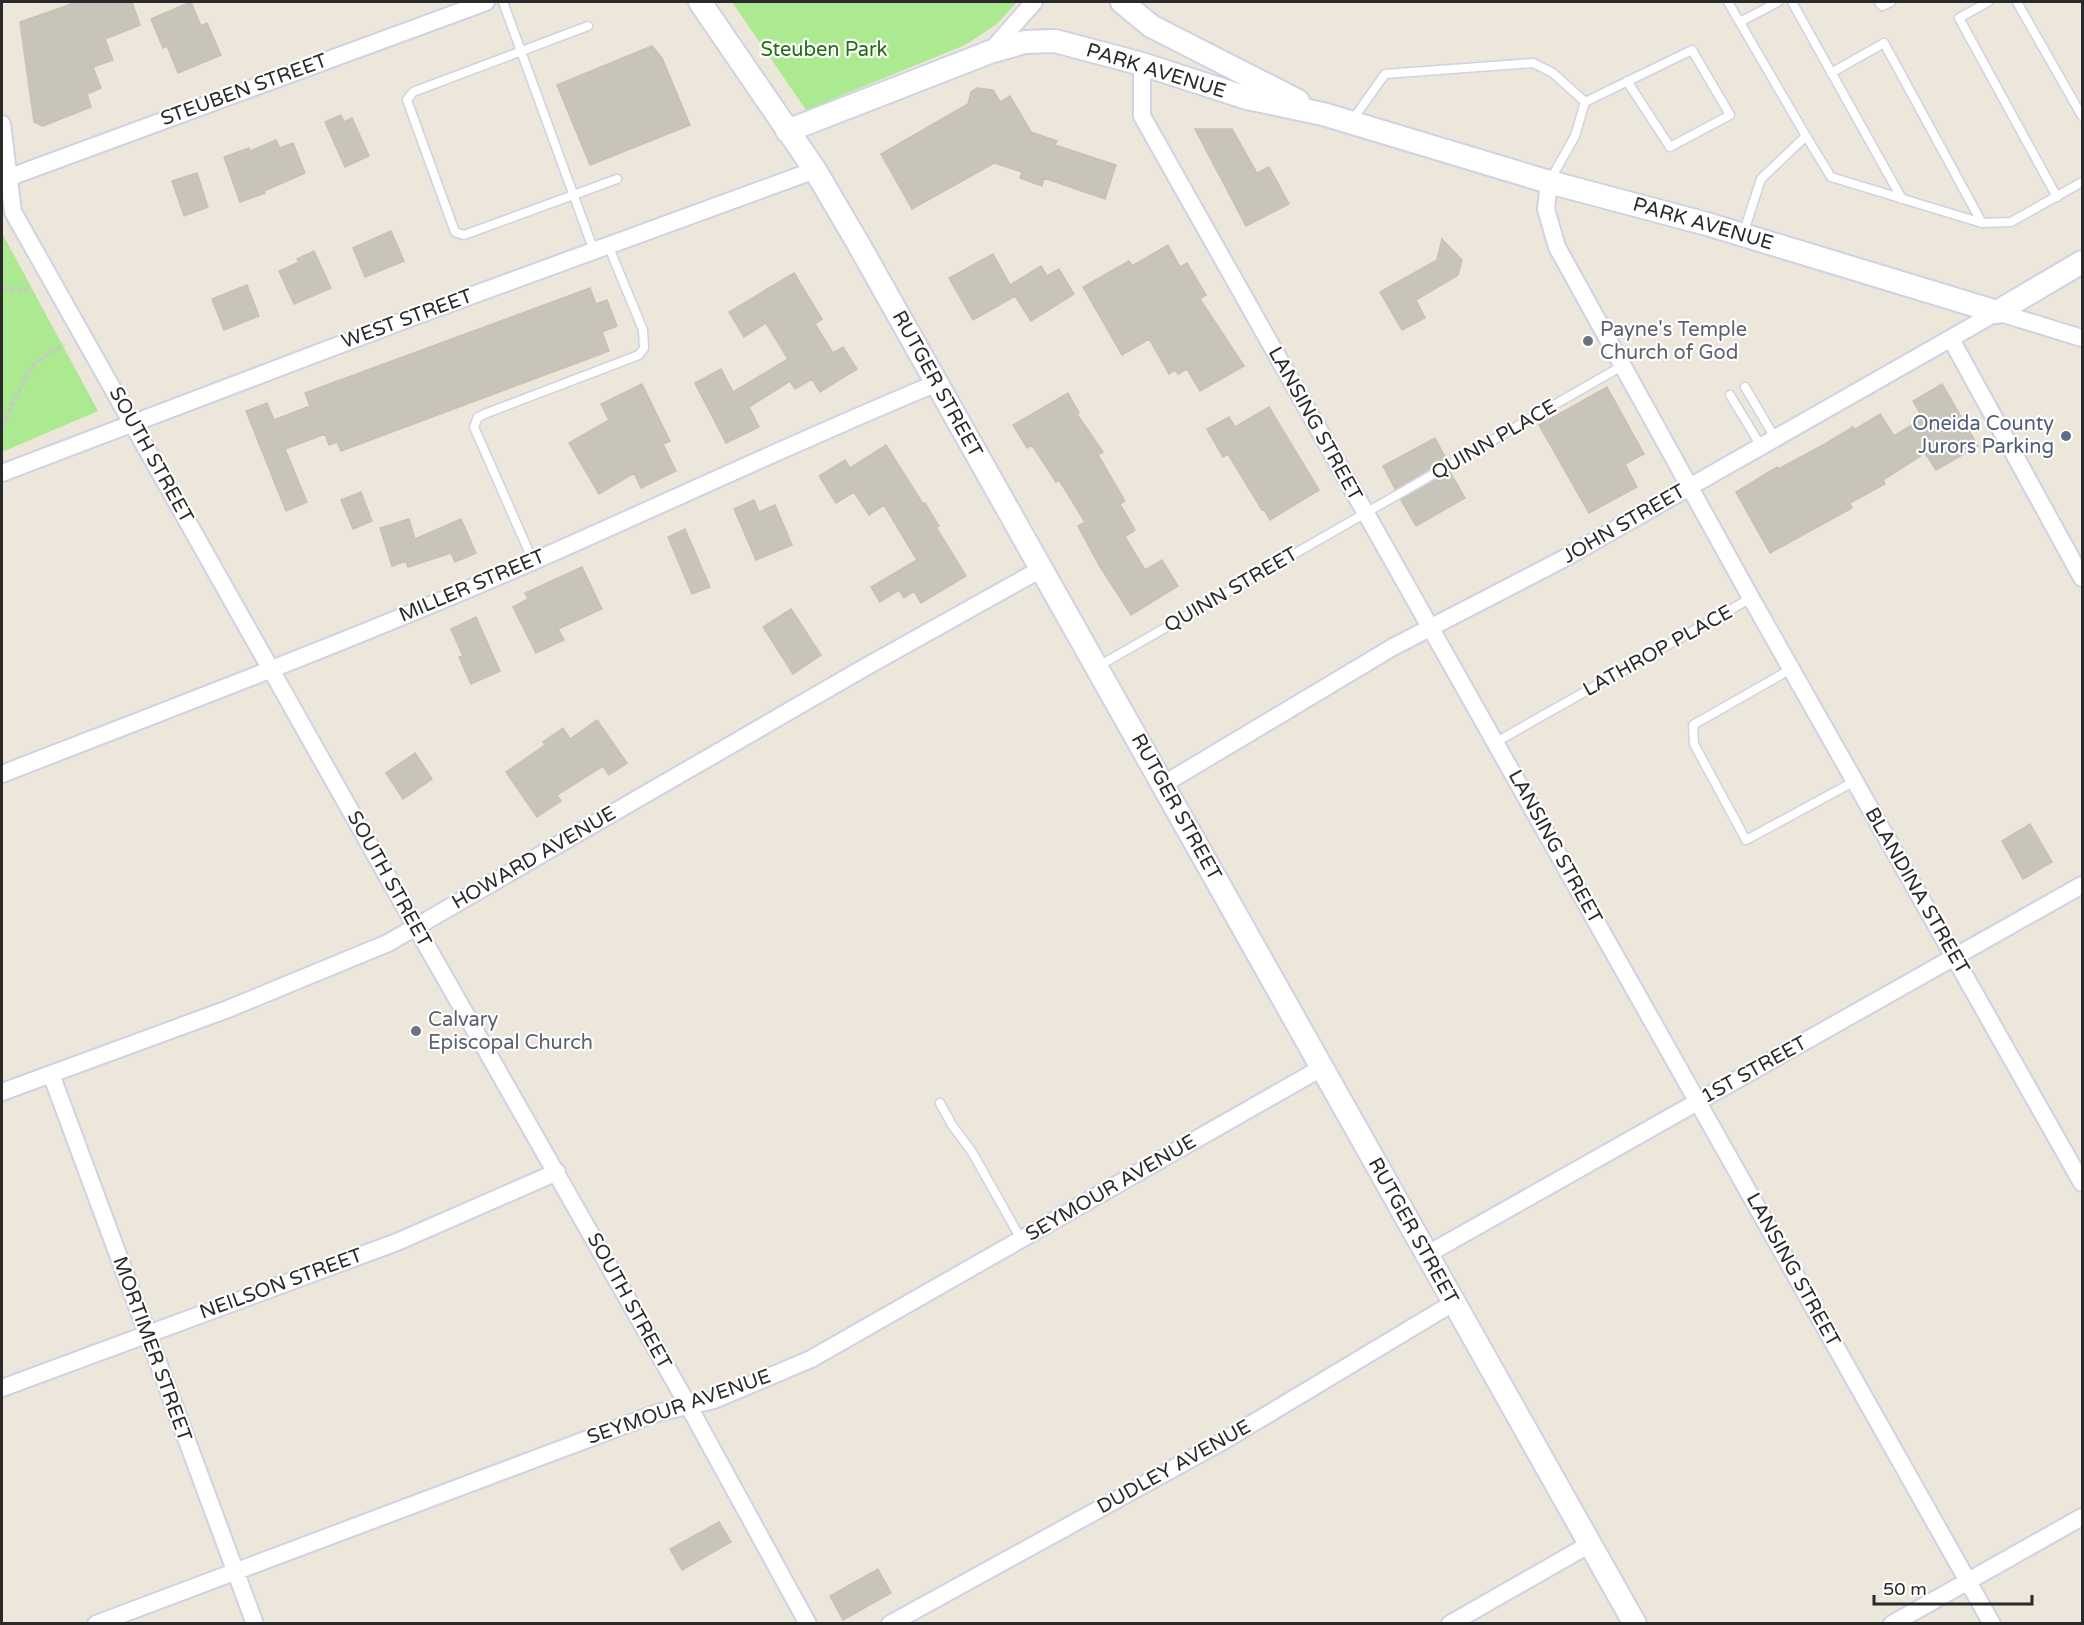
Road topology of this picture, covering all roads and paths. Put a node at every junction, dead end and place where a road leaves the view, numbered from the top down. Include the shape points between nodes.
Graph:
1 (486, 2) edge
2 (503, 2) edge
3 (700, 2) edge
4 (1034, 2) edge
5 (1122, 2) edge
6 (1728, 2) edge
7 (1778, 2) edge
8 (1792, 2) edge
9 (1879, 2) edge
10 (1891, 2) edge
11 (1988, 2) edge
12 (2017, 2) edge
13 (1740, 22) junction
14 (588, 26) dead end
15 (521, 52) junction
16 (990, 52) junction
17 (1142, 64) junction
18 (1831, 73) junction
19 (1628, 81) junction
20 (1585, 102) junction
21 (1323, 114) junction
22 (2082, 116) edge
23 (1351, 122) junction
24 (2, 124) edge
25 (787, 131) junction
26 (1806, 136) junction
27 (814, 170) junction
28 (5, 178) edge
29 (617, 179) dead end
30 (1549, 182) junction
31 (2082, 182) edge
32 (574, 196) junction
33 (2057, 197) junction
34 (1902, 199) junction
35 (1982, 223) junction
36 (1743, 235) junction
37 (601, 248) junction
38 (2082, 262) edge
39 (2, 288) edge
40 (32, 290) dead end
41 (1997, 312) junction
42 (2082, 338) edge
43 (1951, 339) junction
44 (64, 345) dead end
45 (1622, 366) junction
46 (937, 383) junction
47 (1745, 387) dead end
48 (1730, 395) dead end
49 (134, 423) junction
50 (2, 426) edge
51 (1768, 442) junction
52 (2, 473) edge
53 (1690, 487) junction
54 (1365, 513) junction
55 (533, 561) junction
56 (1041, 569) junction
57 (2082, 578) edge
58 (1751, 598) junction
59 (1431, 628) junction
60 (1097, 667) junction
61 (271, 669) junction
62 (1791, 669) junction
63 (1496, 742) junction
64 (2, 774) edge
65 (1855, 781) junction
66 (1164, 784) junction
67 (2082, 885) edge
68 (416, 927) junction
69 (1955, 957) junction
70 (1323, 1067) junction
71 (51, 1074) junction
72 (2, 1092) edge
73 (1698, 1101) junction
74 (940, 1103) dead end
75 (557, 1172) junction
76 (2082, 1183) edge
77 (1021, 1239) junction
78 (1426, 1255) junction
79 (1453, 1303) junction
80 (146, 1334) junction
81 (2, 1388) edge
82 (688, 1405) junction
83 (2082, 1516) edge
84 (1590, 1544) junction
85 (235, 1571) junction
86 (1968, 1581) junction
87 (96, 1623) edge
88 (255, 1623) edge
89 (808, 1623) edge
90 (890, 1623) edge
91 (1450, 1623) edge
92 (1635, 1623) edge
93 (1892, 1623) edge
94 (1992, 1623) edge

1 - 28 street, STEUBEN STREET
2 - 15 lane
3 - 25 street, RUTGER STREET
4 - 16 street
5 - 21 street, PARK AVENUE via 1151,26
6 - 13 lane
7 - 13 lane
8 - 18 lane
9 - 10 lane via 1882,6
11 - 33 lane via 1959,18
12 - 22 lane
13 - 26 lane
14 - 15 lane
15 - 32 lane
15 - 32 lane via 413,92 407,100 455,232 464,235
16 - 17 street, PARK AVENUE via 1025,42 1055,41
16 - 25 street
17 - 21 street, PARK AVENUE via 1247,98
17 - 54 street, LANSING STREET via 1142,117
18 - 34 lane
18 - 35 lane via 1884,43
19 - 19 lane via 1692,50 1730,115 1670,147
19 - 20 lane
20 - 23 lane via 1552,73 1533,63 1385,74
20 - 30 lane via 1575,136
21 - 23 street, PARK AVENUE
23 - 30 street, PARK AVENUE
24 - 28 street, SOUTH STREET
25 - 27 street, RUTGER STREET
26 - 34 lane via 1831,177
26 - 36 lane via 1761,178
27 - 37 street, WEST STREET
27 - 46 street, RUTGER STREET
28 - 49 street, SOUTH STREET via 14,212
29 - 32 lane
30 - 36 street, PARK AVENUE
30 - 45 street via 1546,209 1557,246
31 - 33 lane
32 - 37 lane
33 - 35 lane via 2011,222
34 - 35 lane
36 - 41 street, PARK AVENUE
37 - 49 street, WEST STREET
37 - 55 lane via 643,330 644,348 639,355 478,417 474,427
38 - 41 street, JOHN STREET
39 - 40 path
41 - 42 street, PARK AVENUE
41 - 43 street, JOHN STREET
43 - 51 street, JOHN STREET
43 - 57 street
44 - 50 path via 31,367
45 - 53 street
45 - 54 lane, QUINN PLACE
46 - 55 street, MILLER STREET
46 - 56 street, RUTGER STREET
47 - 51 lane
48 - 51 lane
49 - 52 street, WEST STREET
49 - 61 street, SOUTH STREET
51 - 53 street, JOHN STREET
53 - 58 street, LATHROP PLACE
53 - 59 street, JOHN STREET
54 - 59 street, LANSING STREET
54 - 60 lane, QUINN STREET
55 - 61 street, MILLER STREET
56 - 60 street, RUTGER STREET
56 - 68 street, HOWARD AVENUE
58 - 62 street, BLANDINA STREET
58 - 63 lane, LATHROP PLACE
59 - 63 street, LANSING STREET
59 - 66 street, JOHN STREET
60 - 66 street, RUTGER STREET
61 - 64 street, MILLER STREET
61 - 68 street, SOUTH STREET
62 - 65 street, BLANDINA STREET
62 - 65 lane via 1693,725 1694,744 1746,840
63 - 73 street, LANSING STREET
65 - 69 street, BLANDINA STREET
66 - 70 street, RUTGER STREET
67 - 69 street, 1ST STREET
68 - 71 street, HOWARD AVENUE via 388,943 228,1009
68 - 75 street, SOUTH STREET
69 - 73 street, 1ST STREET
69 - 76 street, BLANDINA STREET
70 - 77 street, SEYMOUR AVENUE
70 - 78 street, RUTGER STREET
71 - 72 street, HOWARD AVENUE
71 - 80 street, MORTIMER STREET
73 - 78 street, 1ST STREET
73 - 86 street, LANSING STREET
74 - 77 lane
75 - 80 street, NEILSON STREET via 397,1242
75 - 82 street, SOUTH STREET
77 - 82 street, SEYMOUR AVENUE via 811,1359 714,1400
78 - 79 street, RUTGER STREET
79 - 84 street, RUTGER STREET
79 - 90 street, DUDLEY AVENUE via 1225,1440
80 - 81 street, NEILSON STREET
80 - 85 street, MORTIMER STREET
82 - 85 street, SEYMOUR AVENUE via 657,1413
82 - 89 street, SOUTH STREET
83 - 86 street
84 - 91 street
84 - 92 street, RUTGER STREET
85 - 87 street, SEYMOUR AVENUE
85 - 88 street, MORTIMER STREET
86 - 93 street
86 - 94 street, LANSING STREET

